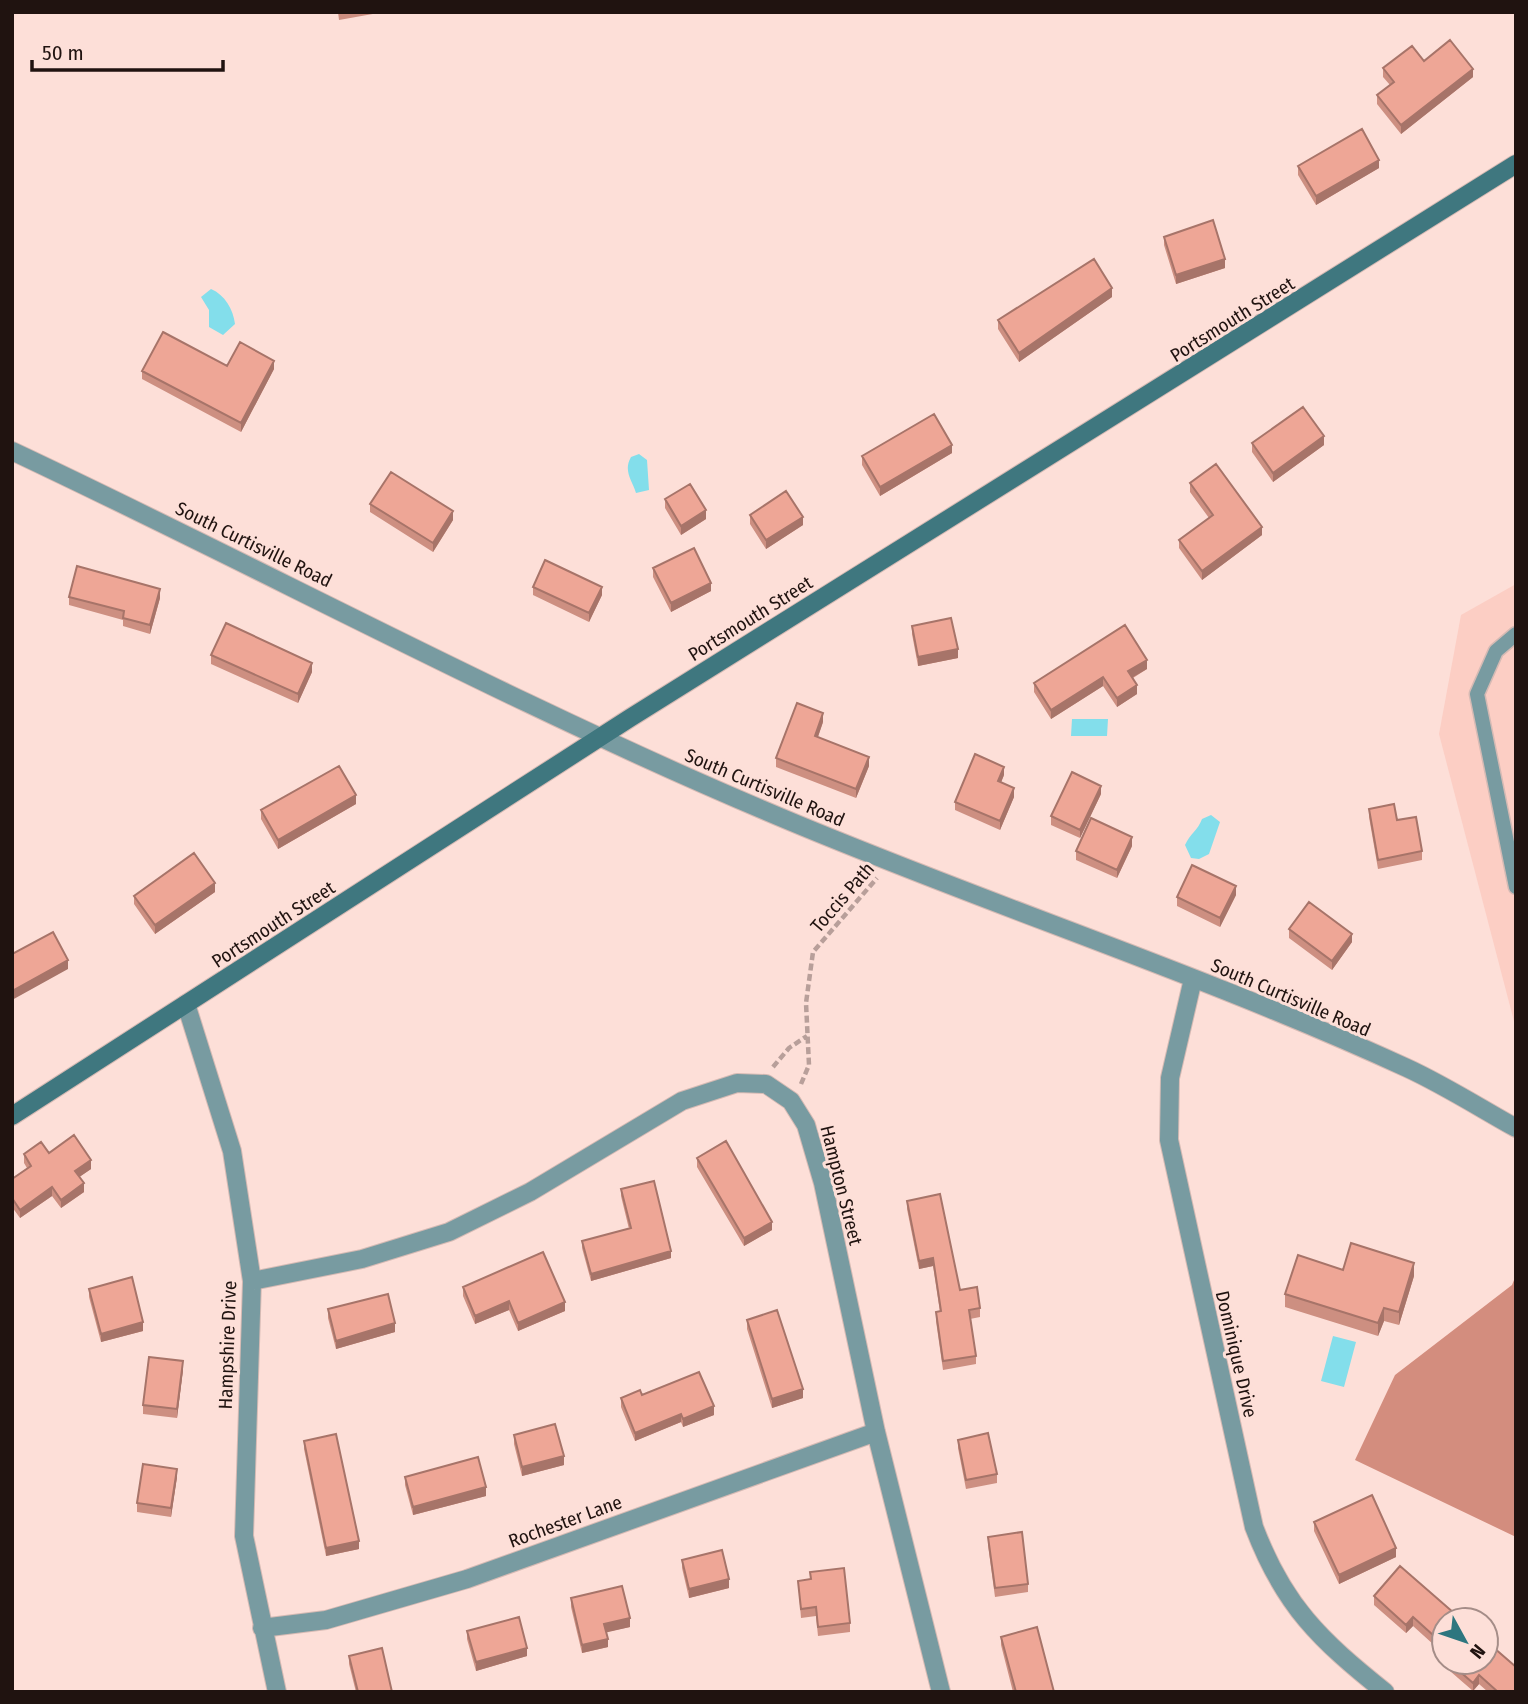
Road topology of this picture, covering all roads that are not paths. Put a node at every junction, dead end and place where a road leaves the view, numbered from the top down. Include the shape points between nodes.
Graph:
1 (1516, 164) edge
2 (12, 451) edge
3 (1516, 634) edge
4 (599, 739) junction
5 (1516, 887) edge
6 (1193, 979) junction
7 (186, 1004) junction
8 (12, 1116) edge
9 (1516, 1128) edge
10 (252, 1280) junction
11 (876, 1432) junction
12 (262, 1628) junction
13 (277, 1692) edge
14 (941, 1692) edge
15 (1385, 1692) edge

1 - 4 street, Portsmouth Street
2 - 4 street, South Curtisville Road via 218,548
3 - 5 lane via 1496,651 1477,694
4 - 6 street, South Curtisville Road via 891,861
4 - 7 street, Portsmouth Street
6 - 9 street, South Curtisville Road via 1409,1069
6 - 15 street, Dominique Drive via 1170,1078 1169,1140 1254,1527 1266,1558 1300,1616
7 - 8 street, Portsmouth Street
7 - 10 street, Hampshire Drive via 232,1151
10 - 11 street, Hampton Street via 362,1259 449,1232 530,1192 682,1101 737,1083 766,1084 791,1101 806,1125 823,1183
10 - 12 street, Hampshire Drive via 244,1536
11 - 12 street, Rochester Lane via 467,1579 326,1620
11 - 14 street, Hampton Street
12 - 13 street, Hampshire Drive

